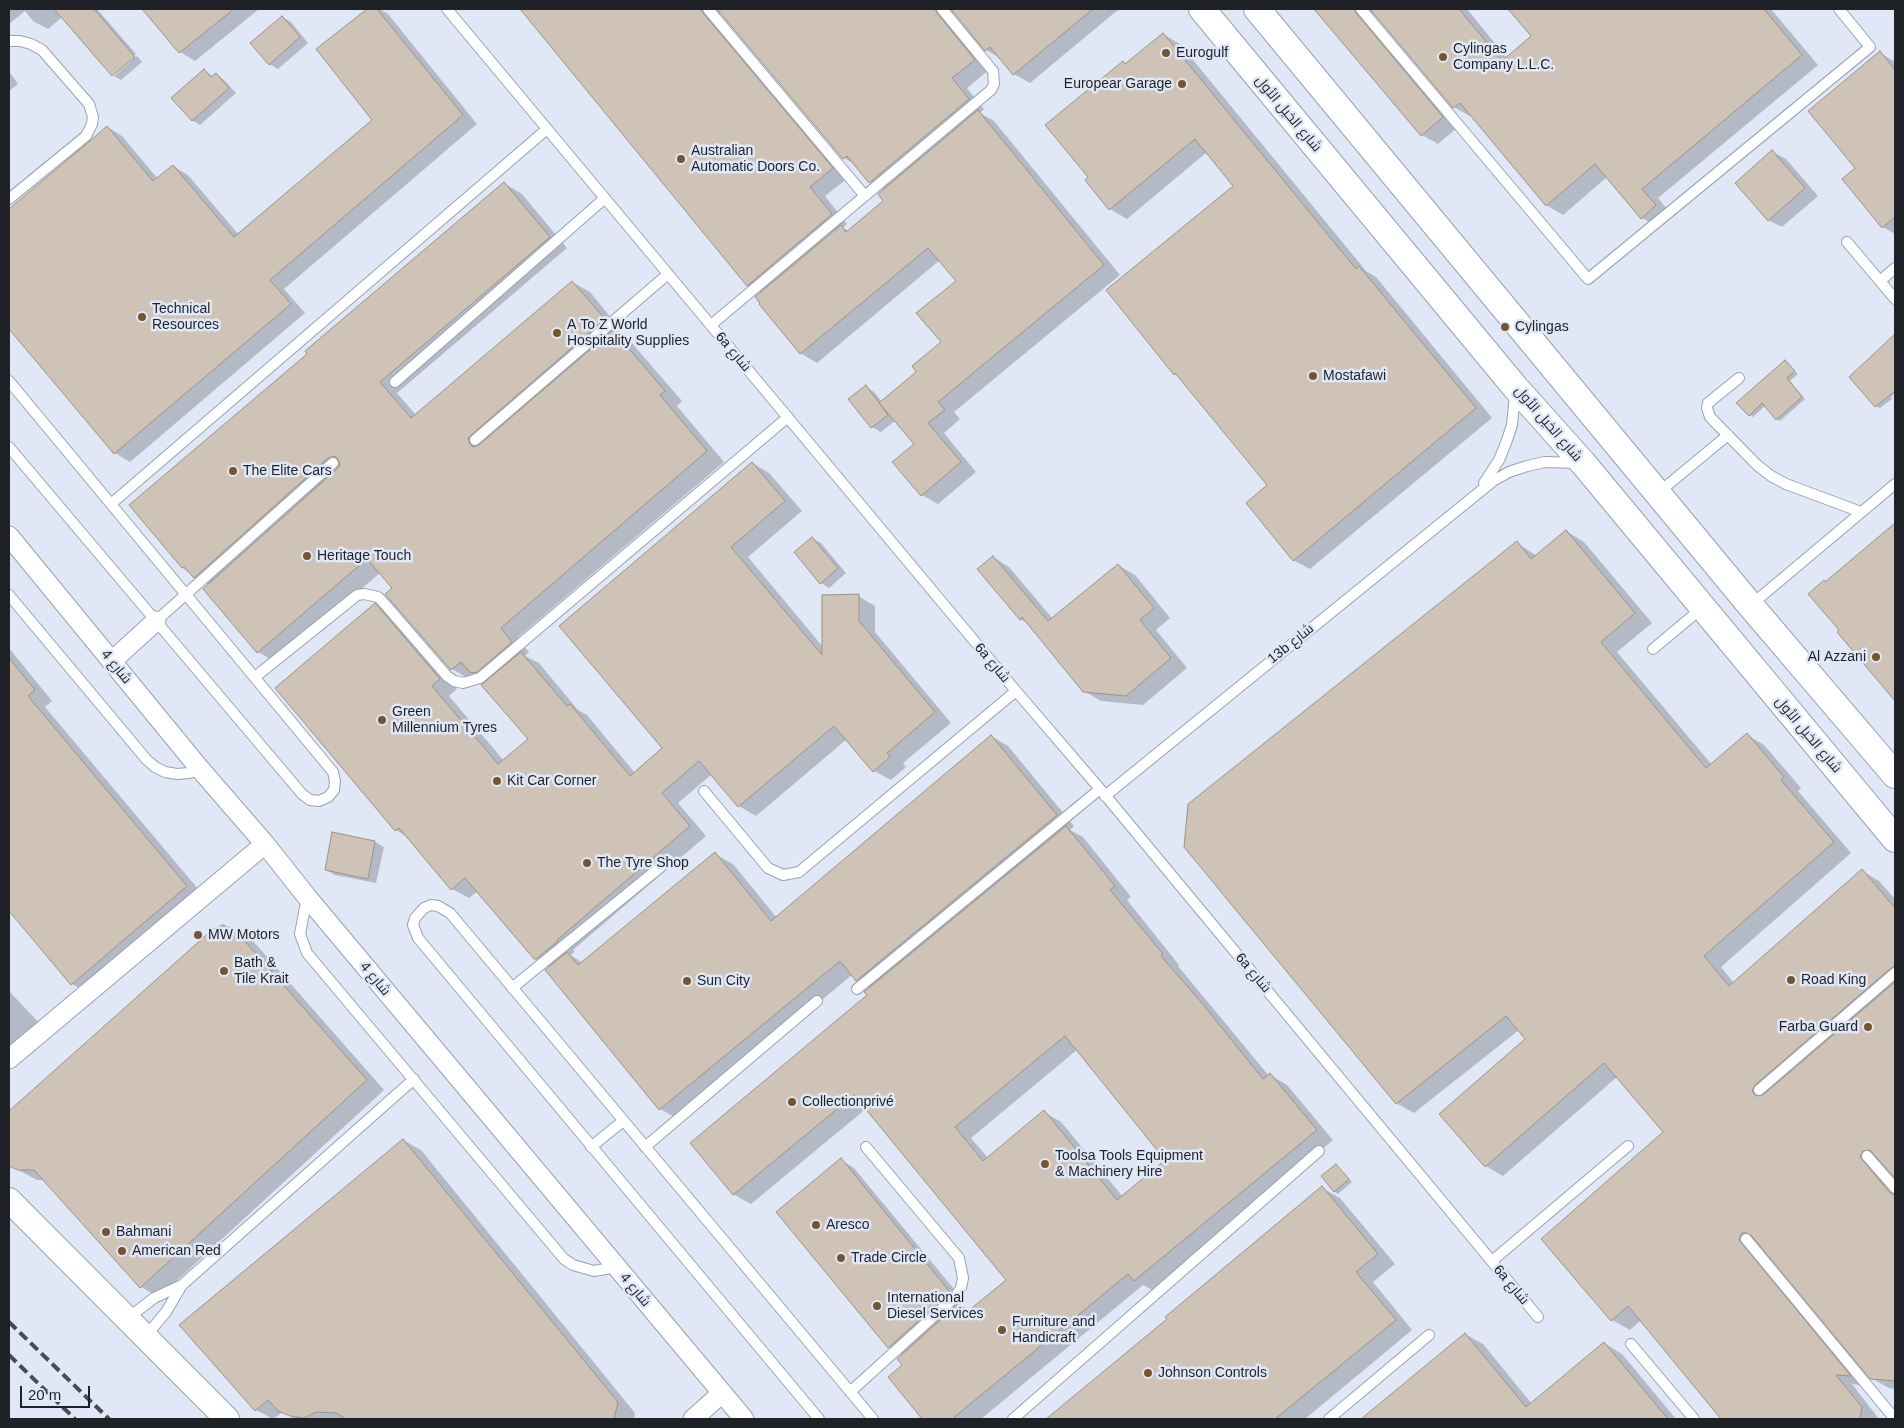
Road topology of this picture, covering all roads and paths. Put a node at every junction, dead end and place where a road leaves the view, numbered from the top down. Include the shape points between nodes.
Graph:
1 (447, 9) edge
2 (708, 9) edge
3 (942, 9) edge
4 (1202, 9) edge
5 (1256, 9) edge
6 (1361, 9) edge
7 (1839, 9) edge
8 (9, 41) edge
9 (547, 129) junction
10 (865, 196) junction
11 (605, 198) junction
12 (9, 199) edge
13 (1847, 242) dead end
14 (1895, 268) edge
15 (668, 274) junction
16 (1880, 281) junction
17 (1895, 299) edge
18 (711, 325) junction
19 (1739, 378) dead end
20 (9, 381) edge
21 (394, 382) dead end
22 (1515, 387) junction
23 (788, 417) junction
24 (1728, 435) junction
25 (475, 440) dead end
26 (9, 447) edge
27 (333, 463) dead end
28 (1583, 463) junction
29 (1895, 484) edge
30 (1478, 492) junction
31 (1657, 493) junction
32 (112, 504) junction
33 (1861, 512) junction
34 (9, 536) edge
35 (186, 594) junction
36 (9, 595) edge
37 (1750, 605) junction
38 (1702, 607) junction
39 (156, 621) junction
40 (1653, 649) dead end
41 (112, 662) junction
42 (255, 677) junction
43 (1016, 691) junction
44 (200, 769) junction
45 (1895, 775) edge
46 (704, 791) dead end
47 (1103, 792) junction
48 (1895, 839) edge
49 (265, 844) junction
50 (669, 860) dead end
51 (307, 897) junction
52 (1895, 973) edge
53 (512, 988) junction
54 (858, 989) dead end
55 (818, 1001) dead end
56 (9, 1059) edge
57 (414, 1079) junction
58 (1759, 1090) dead end
59 (623, 1120) junction
60 (1628, 1146) dead end
61 (591, 1147) junction
62 (645, 1147) junction
63 (866, 1147) dead end
64 (1319, 1151) dead end
65 (1867, 1156) dead end
66 (1895, 1188) edge
67 (9, 1200) edge
68 (1746, 1239) dead end
69 (1492, 1261) junction
70 (616, 1268) junction
71 (182, 1285) junction
72 (1538, 1317) dead end
73 (128, 1318) junction
74 (1429, 1335) dead end
75 (146, 1336) junction
76 (1631, 1344) dead end
77 (850, 1392) junction
78 (722, 1393) junction
79 (227, 1419) edge
80 (693, 1419) edge
81 (744, 1419) edge
82 (818, 1419) edge
83 (872, 1419) edge
84 (1014, 1419) edge
85 (1329, 1419) edge
86 (1694, 1419) edge
87 (1895, 1419) edge

1 - 9 lane, 6a شارع
2 - 10 lane
3 - 10 lane via 993,71 994,84 991,90
4 - 22 main road, شارع الخيل الأول
5 - 31 main road
6 - 7 lane via 1588,279 1870,47
8 - 12 lane via 20,41 42,50 89,104 93,117 86,136
9 - 11 lane, 6a شارع
9 - 32 lane
10 - 18 lane
11 - 15 lane, 6a شارع
11 - 21 lane
13 - 16 lane
14 - 16 lane
15 - 18 lane, 6a شارع
15 - 25 lane
16 - 17 lane
18 - 23 lane, 6a شارع
19 - 24 lane via 1711,399 1707,408 1710,417
20 - 32 lane
22 - 28 main road, شارع الخيل الأول
22 - 30 lane, 13b شارع via 1515,406 1506,443
23 - 42 lane via 480,678 463,683 447,676 378,597 364,594 356,596
23 - 43 lane, 6a شارع
24 - 31 lane
24 - 33 lane via 1771,476
26 - 39 lane
27 - 35 lane
28 - 30 lane, 13b شارع via 1564,461 1527,466 1492,481
28 - 38 main road, شارع الخيل الأول
29 - 33 lane
30 - 47 lane, 13b شارع
31 - 37 main road
32 - 35 lane
33 - 37 lane
34 - 41 street, شارع 4
35 - 39 lane
35 - 42 lane
36 - 44 lane via 146,759 160,770 177,774
37 - 45 main road
38 - 40 lane
38 - 48 main road, شارع الخيل الأول
39 - 41 street
39 - 42 lane via 302,794 310,800 328,797 334,790 333,772
41 - 44 street, شارع 4
43 - 46 lane via 799,872 783,874 768,868
43 - 47 lane, 6a شارع
44 - 49 street, شارع 4
47 - 54 lane, 13b شارع
47 - 69 lane, 6a شارع
49 - 51 street, شارع 4
49 - 56 street
50 - 53 lane
51 - 57 lane via 300,934 307,953
51 - 70 street, شارع 4
52 - 58 lane
53 - 59 lane
53 - 61 lane via 444,908 430,905 418,912 414,925 418,938
55 - 62 lane
57 - 70 lane via 564,1259 594,1272
57 - 71 lane
59 - 61 lane
59 - 62 lane
60 - 69 lane
61 - 82 lane
62 - 77 lane
63 - 77 lane via 959,1258 963,1278 955,1297
64 - 84 lane
65 - 66 lane
67 - 73 street
68 - 87 lane
69 - 72 lane, 6a شارع
70 - 78 street, شارع 4
71 - 73 lane via 154,1298
71 - 75 lane
73 - 75 street
74 - 85 lane
75 - 79 street
76 - 86 lane
77 - 83 lane
78 - 80 street
78 - 81 street, شارع 4

